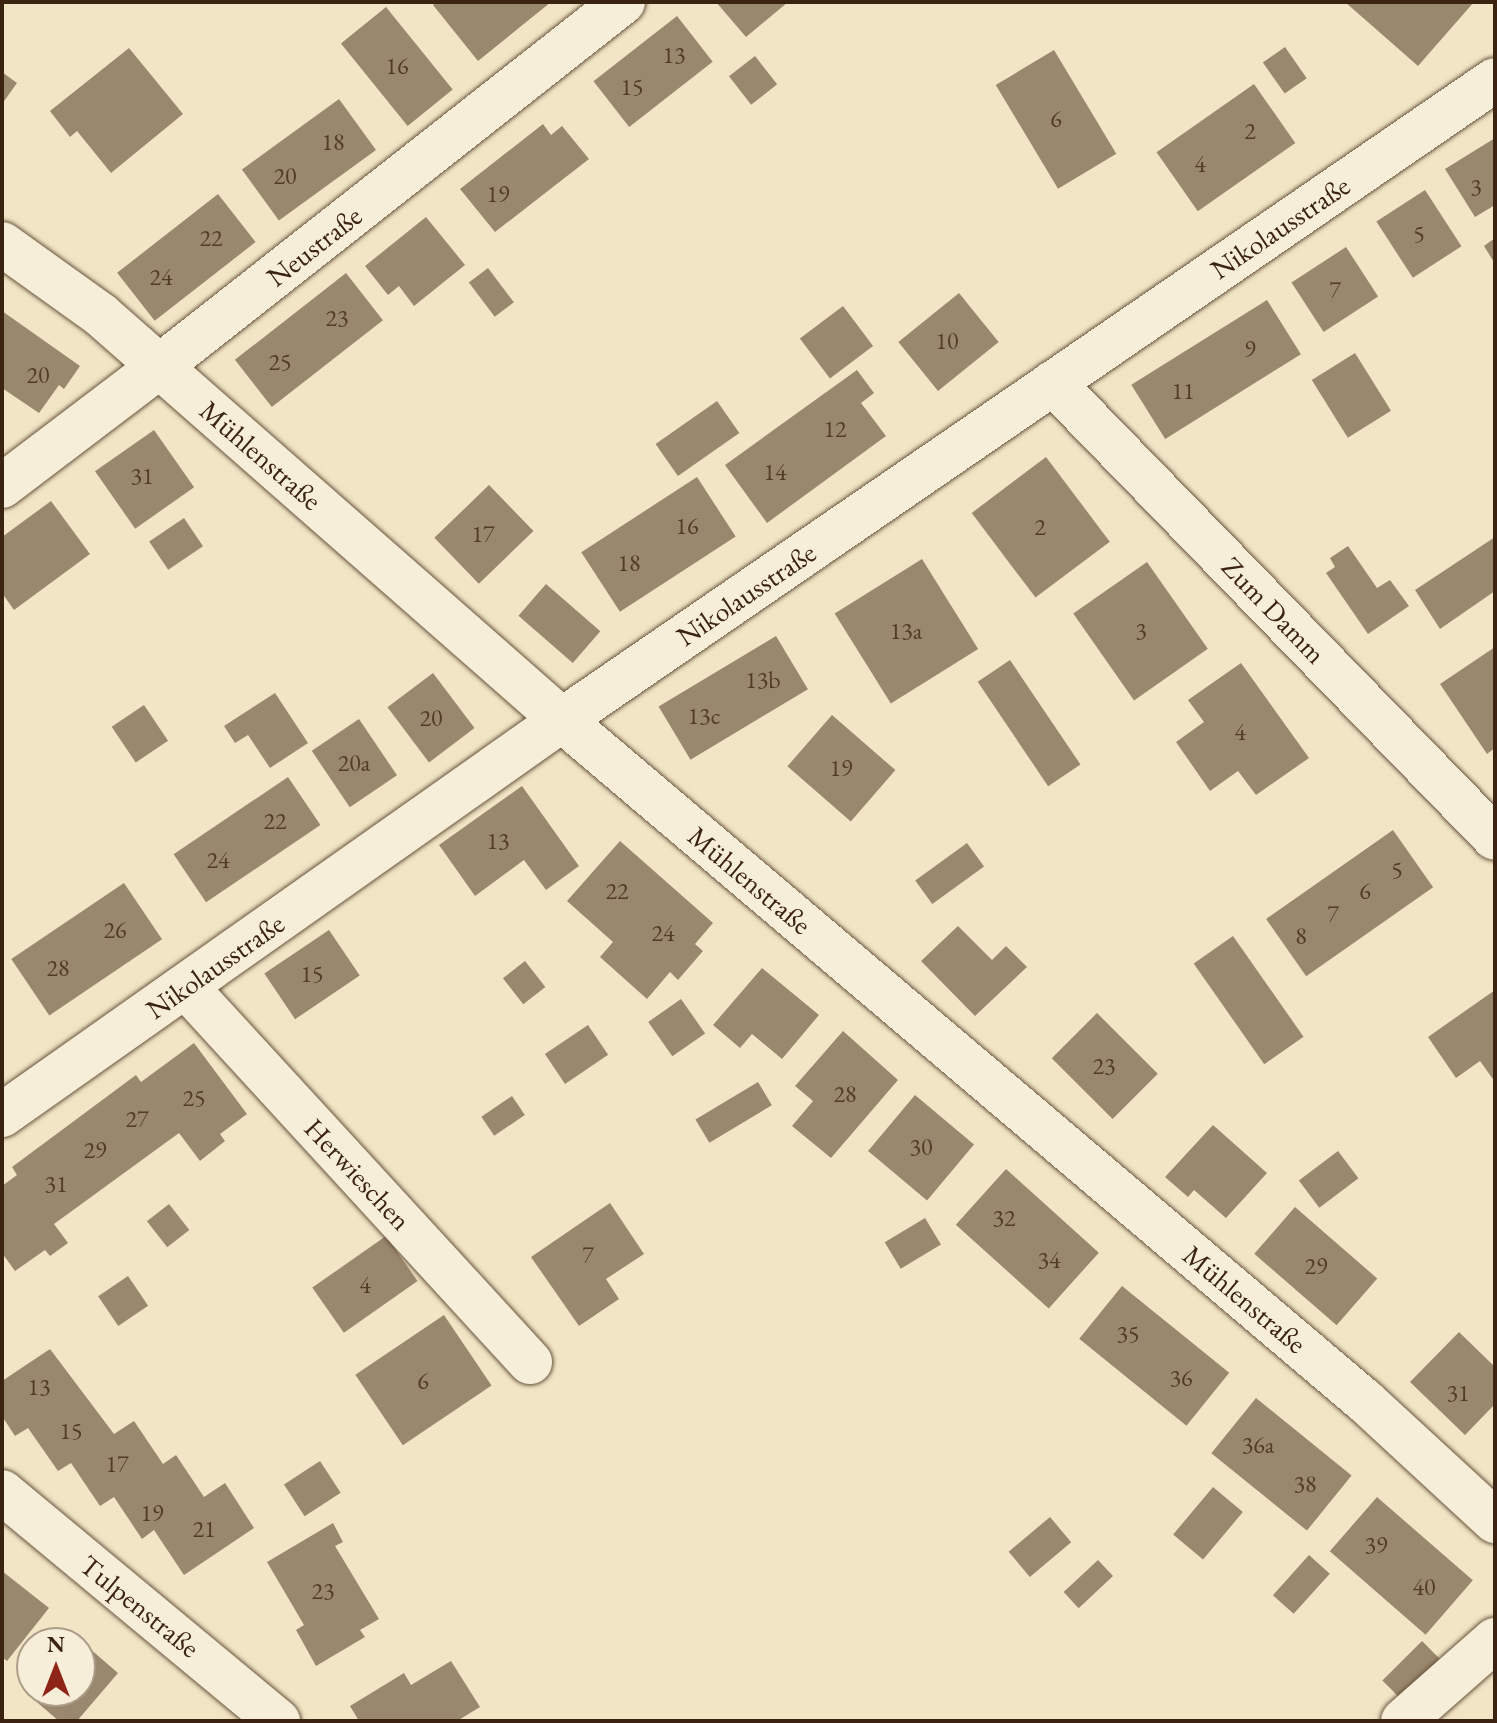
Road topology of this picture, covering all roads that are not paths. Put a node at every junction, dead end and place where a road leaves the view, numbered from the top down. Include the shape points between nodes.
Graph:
1 (606, 8) edge
2 (1495, 80) edge
3 (2, 244) edge
4 (160, 366) junction
5 (1053, 383) junction
6 (2, 486) edge
7 (562, 720) junction
8 (1495, 838) edge
9 (186, 987) junction
10 (2, 1115) edge
11 (530, 1362) dead end
12 (2, 1492) edge
13 (1495, 1521) edge
14 (1495, 1640) edge
15 (278, 1721) edge
16 (1403, 1721) edge

1 - 4 street, Neustraße
2 - 5 street, Nikolausstraße
3 - 4 street, Mühlenstraße via 101,315
4 - 6 street, Neustraße
4 - 7 street, Mühlenstraße
5 - 7 street, Nikolausstraße
5 - 8 street, Zum Damm
7 - 9 street, Nikolausstraße
7 - 13 street, Mühlenstraße via 1366,1402
9 - 10 street, Nikolausstraße
9 - 11 street, Herwieschen
12 - 15 street, Tulpenstraße
14 - 16 street

